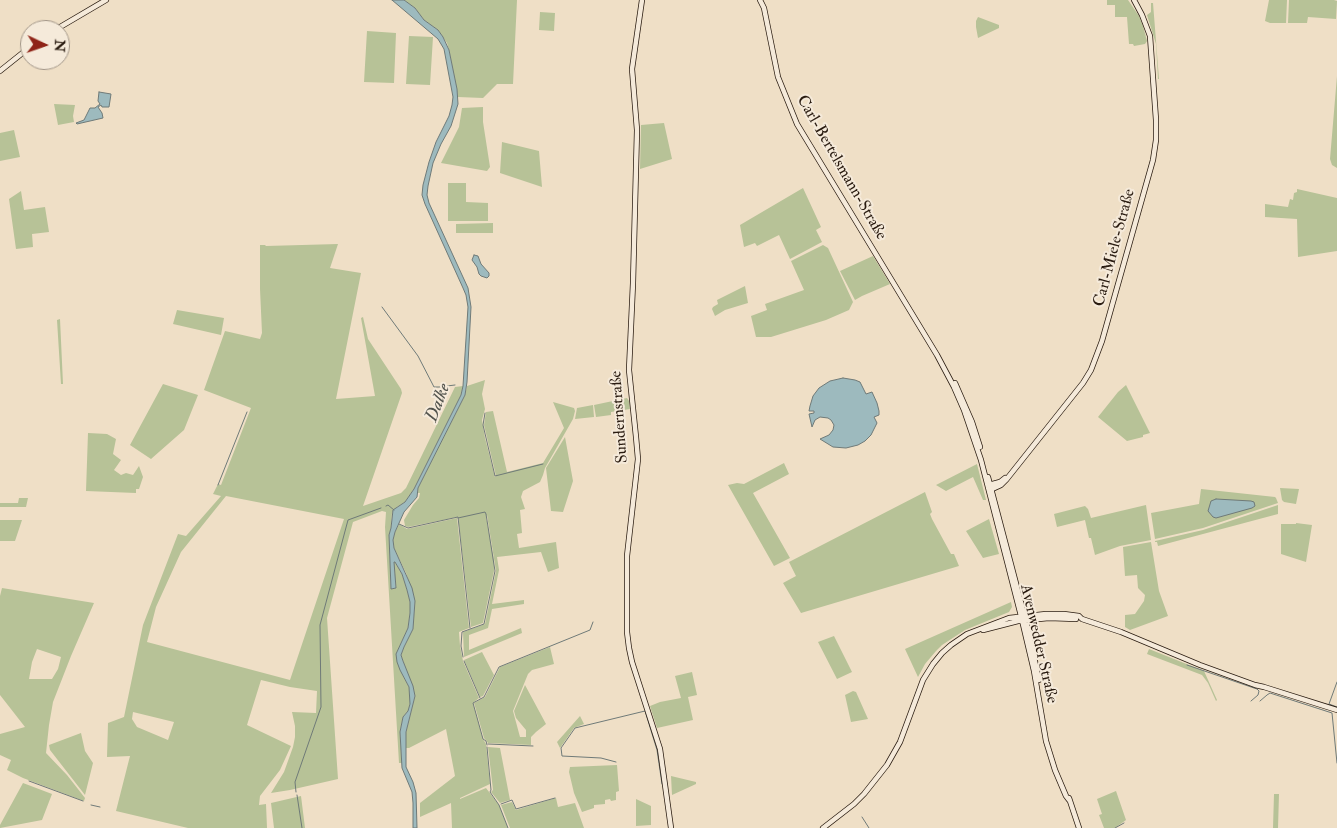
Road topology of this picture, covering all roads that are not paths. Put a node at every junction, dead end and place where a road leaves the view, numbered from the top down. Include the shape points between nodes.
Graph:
1 (106, 0) edge
2 (642, 0) edge
3 (762, 0) edge
4 (1134, 1) edge
5 (70, 21) edge
6 (20, 55) edge
7 (0, 71) edge
8 (989, 487) junction
9 (1016, 596) junction
10 (1009, 618) junction
11 (1023, 618) junction
12 (938, 658) junction
13 (1337, 710) edge
14 (671, 828) edge
15 (823, 828) edge
16 (1080, 828) edge

1 - 5 street
2 - 14 street, Sundernstraße via 632,69 637,130 629,370 638,459 626,556 627,632 632,662 660,749
3 - 8 street, Carl-Bertelsmann-Straße via 778,77 797,124 937,355 957,393
4 - 8 street, Carl-Miele-Straße via 1146,25 1151,46 1156,140 1102,341 1078,390 1001,485
6 - 7 street
8 - 9 street, Avenwedder Straße
8 - 11 street, Avenwedder Straße
9 - 10 street via 1015,610
9 - 11 street, Avenwedder Straße
10 - 11 street
10 - 12 street via 967,634
11 - 12 street via 975,633
11 - 13 street via 1082,618 1210,668
11 - 16 street, Avenwedder Straße via 1046,741
12 - 15 street via 923,680 900,742 887,765 859,799

